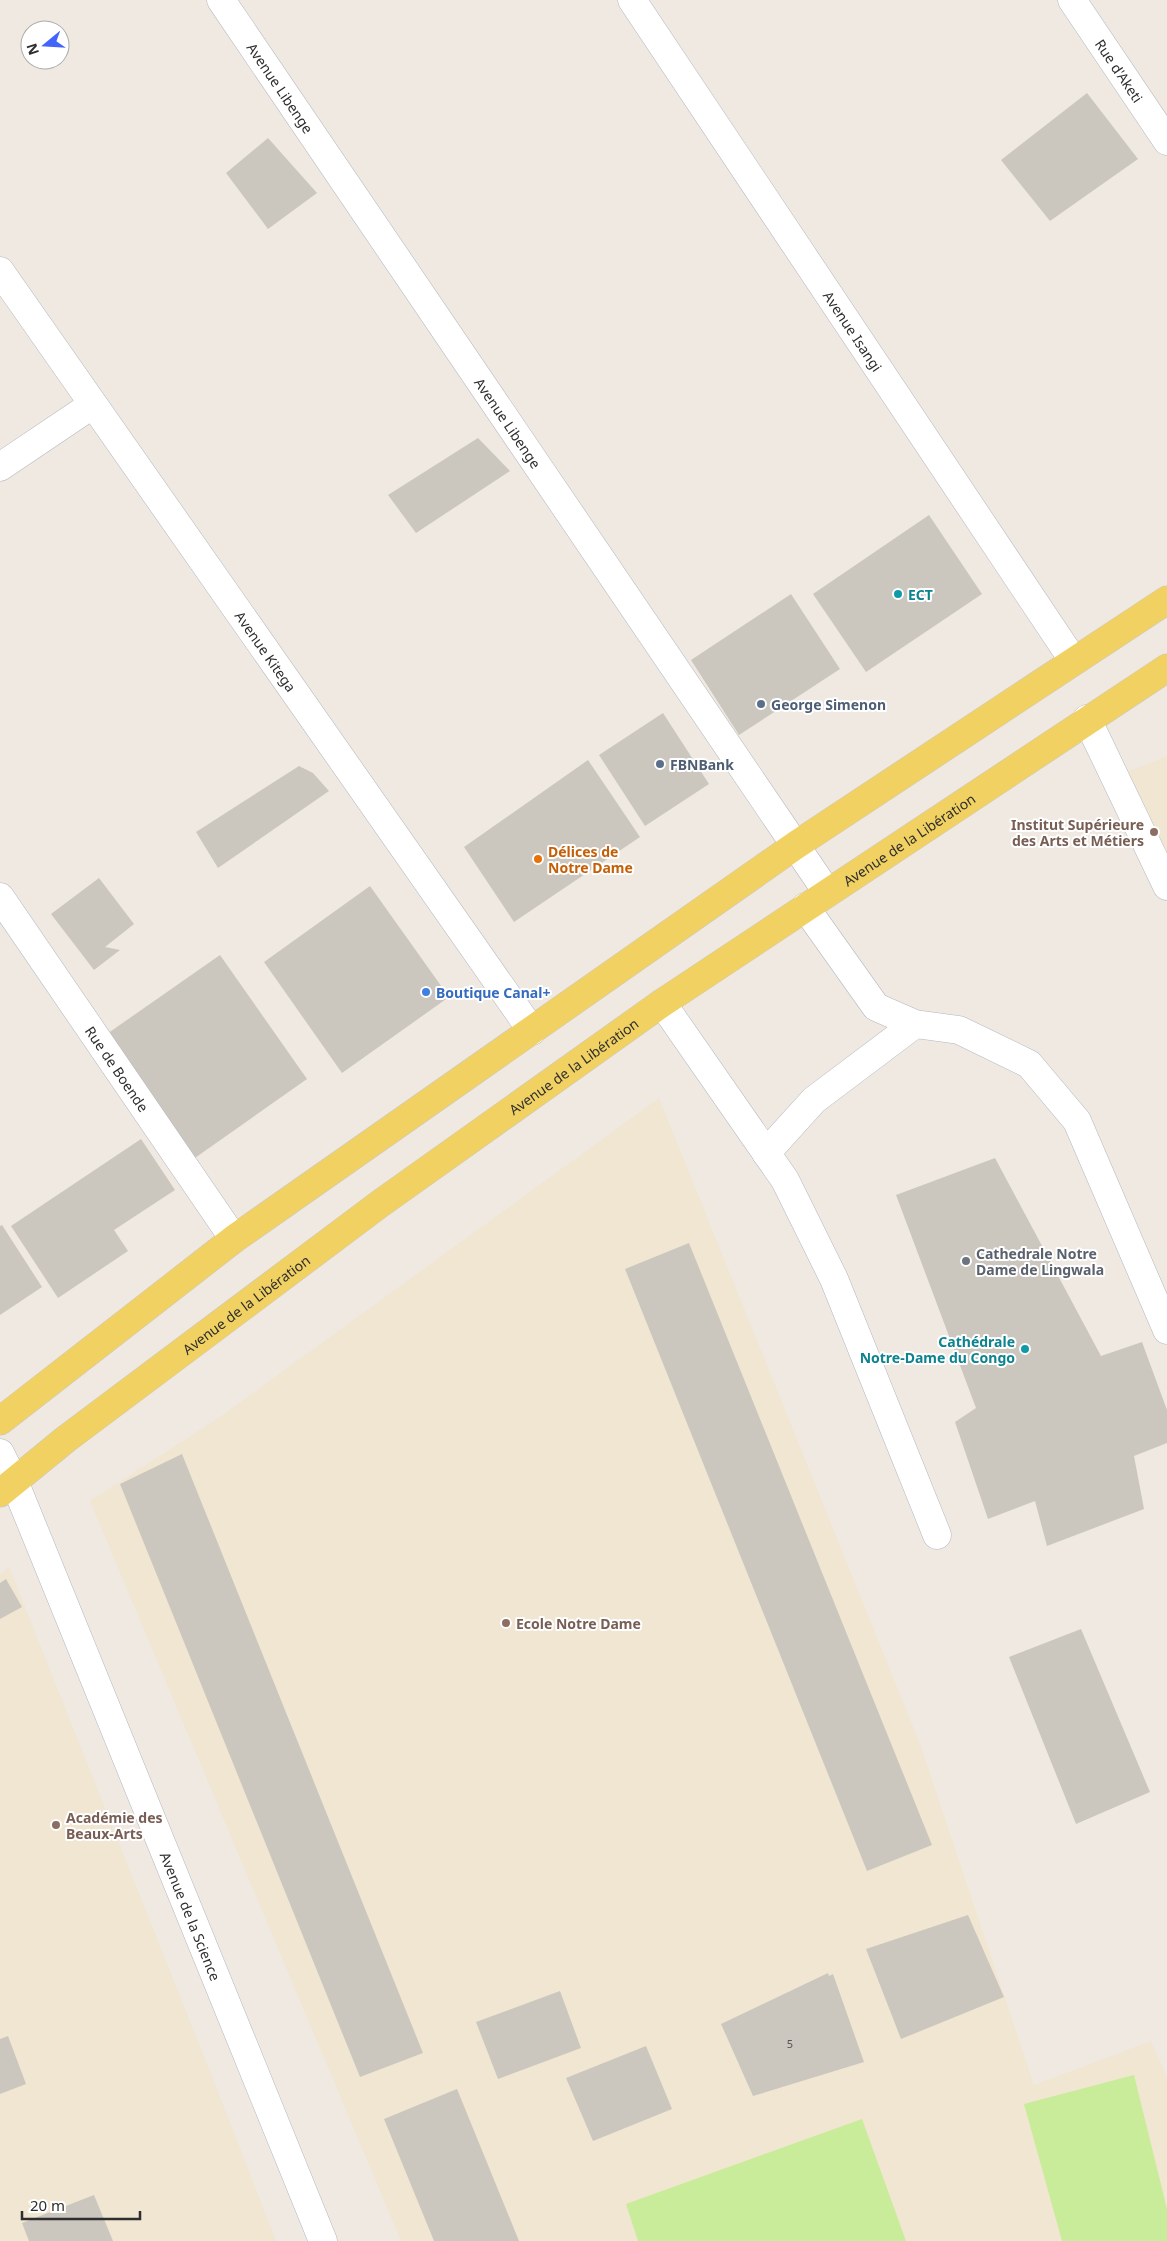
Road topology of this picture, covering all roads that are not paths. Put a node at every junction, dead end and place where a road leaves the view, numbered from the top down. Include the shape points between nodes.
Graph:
1 (221, 0) edge
2 (632, 0) edge
3 (1072, 0) edge
4 (1167, 141) edge
5 (0, 271) edge
6 (92, 406) junction
7 (0, 467) edge
8 (1167, 600) edge
9 (1073, 660) junction
10 (1167, 668) edge
11 (1087, 719) junction
12 (796, 845) junction
13 (1167, 886) edge
14 (827, 892) junction
15 (0, 897) edge
16 (805, 907) junction
17 (662, 1003) junction
18 (915, 1024) junction
19 (532, 1031) junction
20 (766, 1152) junction
21 (234, 1238) junction
22 (1167, 1330) edge
23 (0, 1421) edge
24 (0, 1454) edge
25 (7, 1487) edge
26 (937, 1535) dead end
27 (323, 2241) edge

1 - 12 street, Avenue Libenge
2 - 9 street, Avenue Isangi
3 - 4 street, Rue d'Aketi
5 - 6 street, Avenue Kitega
6 - 7 street
6 - 19 street, Avenue Kitega
8 - 9 main road
9 - 12 main road
10 - 11 main road, Avenue de la Libération
11 - 13 street
11 - 14 main road, Avenue de la Libération
12 - 14 street, Avenue Libenge
12 - 19 main road
14 - 16 main road, Avenue de la Libération
15 - 21 street, Rue de Boende
16 - 17 main road, Avenue de la Libération
16 - 18 street via 876,1007
17 - 20 street
17 - 25 main road, Avenue de la Libération via 381,1203 66,1439
18 - 20 street via 814,1100
18 - 22 street via 958,1030 1030,1064 1077,1121
19 - 21 main road
20 - 26 street via 786,1180 834,1279
21 - 23 main road
24 - 25 street, Avenue de la Science
25 - 27 street, Avenue de la Science

